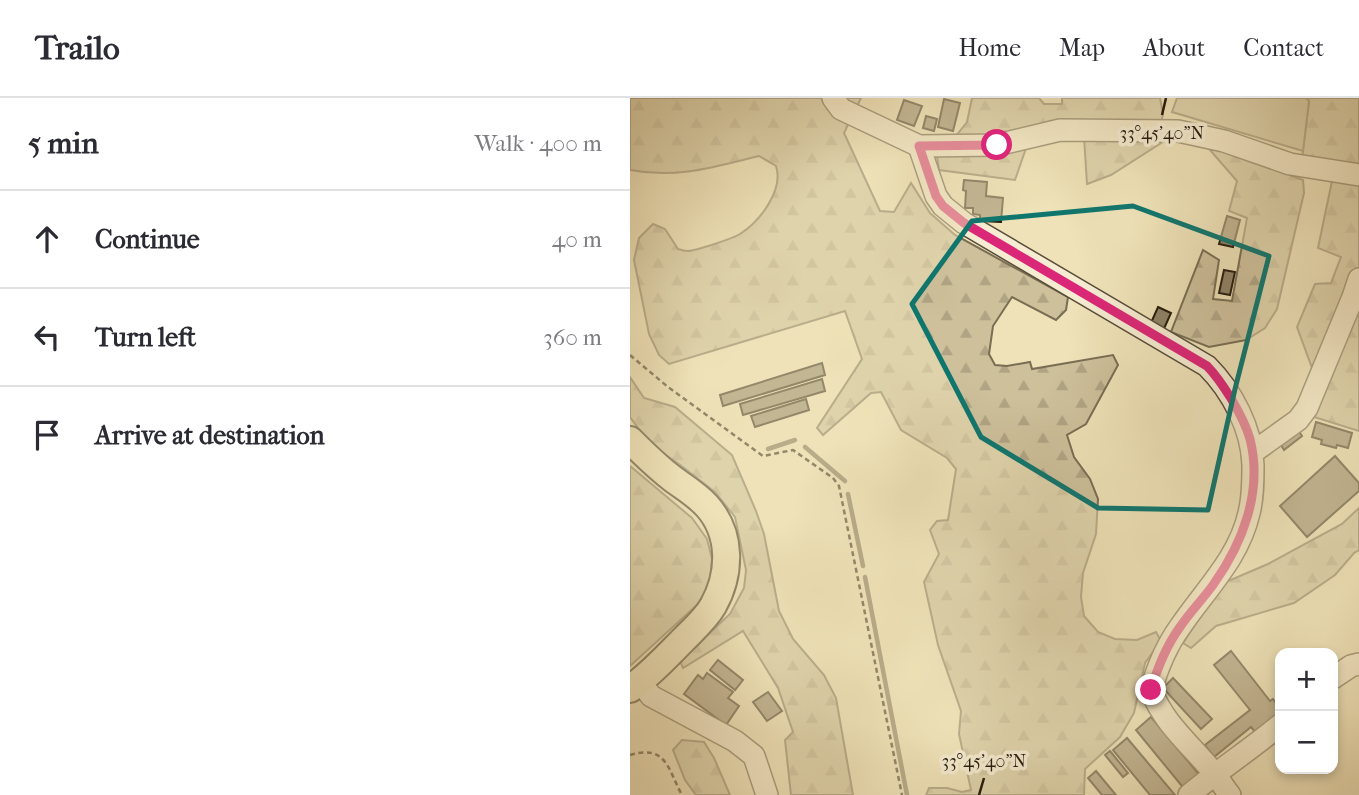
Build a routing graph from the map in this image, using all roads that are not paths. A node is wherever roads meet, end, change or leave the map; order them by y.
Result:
1 (833, 98) edge
2 (919, 146) junction
3 (1359, 175) edge
4 (1359, 279) edge
5 (630, 440) edge
6 (1252, 453) junction
7 (1359, 664) edge
8 (1338, 675) edge
9 (635, 685) edge
10 (1275, 729) edge
11 (1215, 774) junction
12 (767, 795) edge
13 (1189, 795) edge
14 (1230, 795) edge

1 - 2 street
2 - 3 street
2 - 6 street
4 - 6 street
5 - 9 main road
6 - 11 street
7 - 8 street
9 - 12 street
10 - 11 street
11 - 13 street
11 - 14 street

